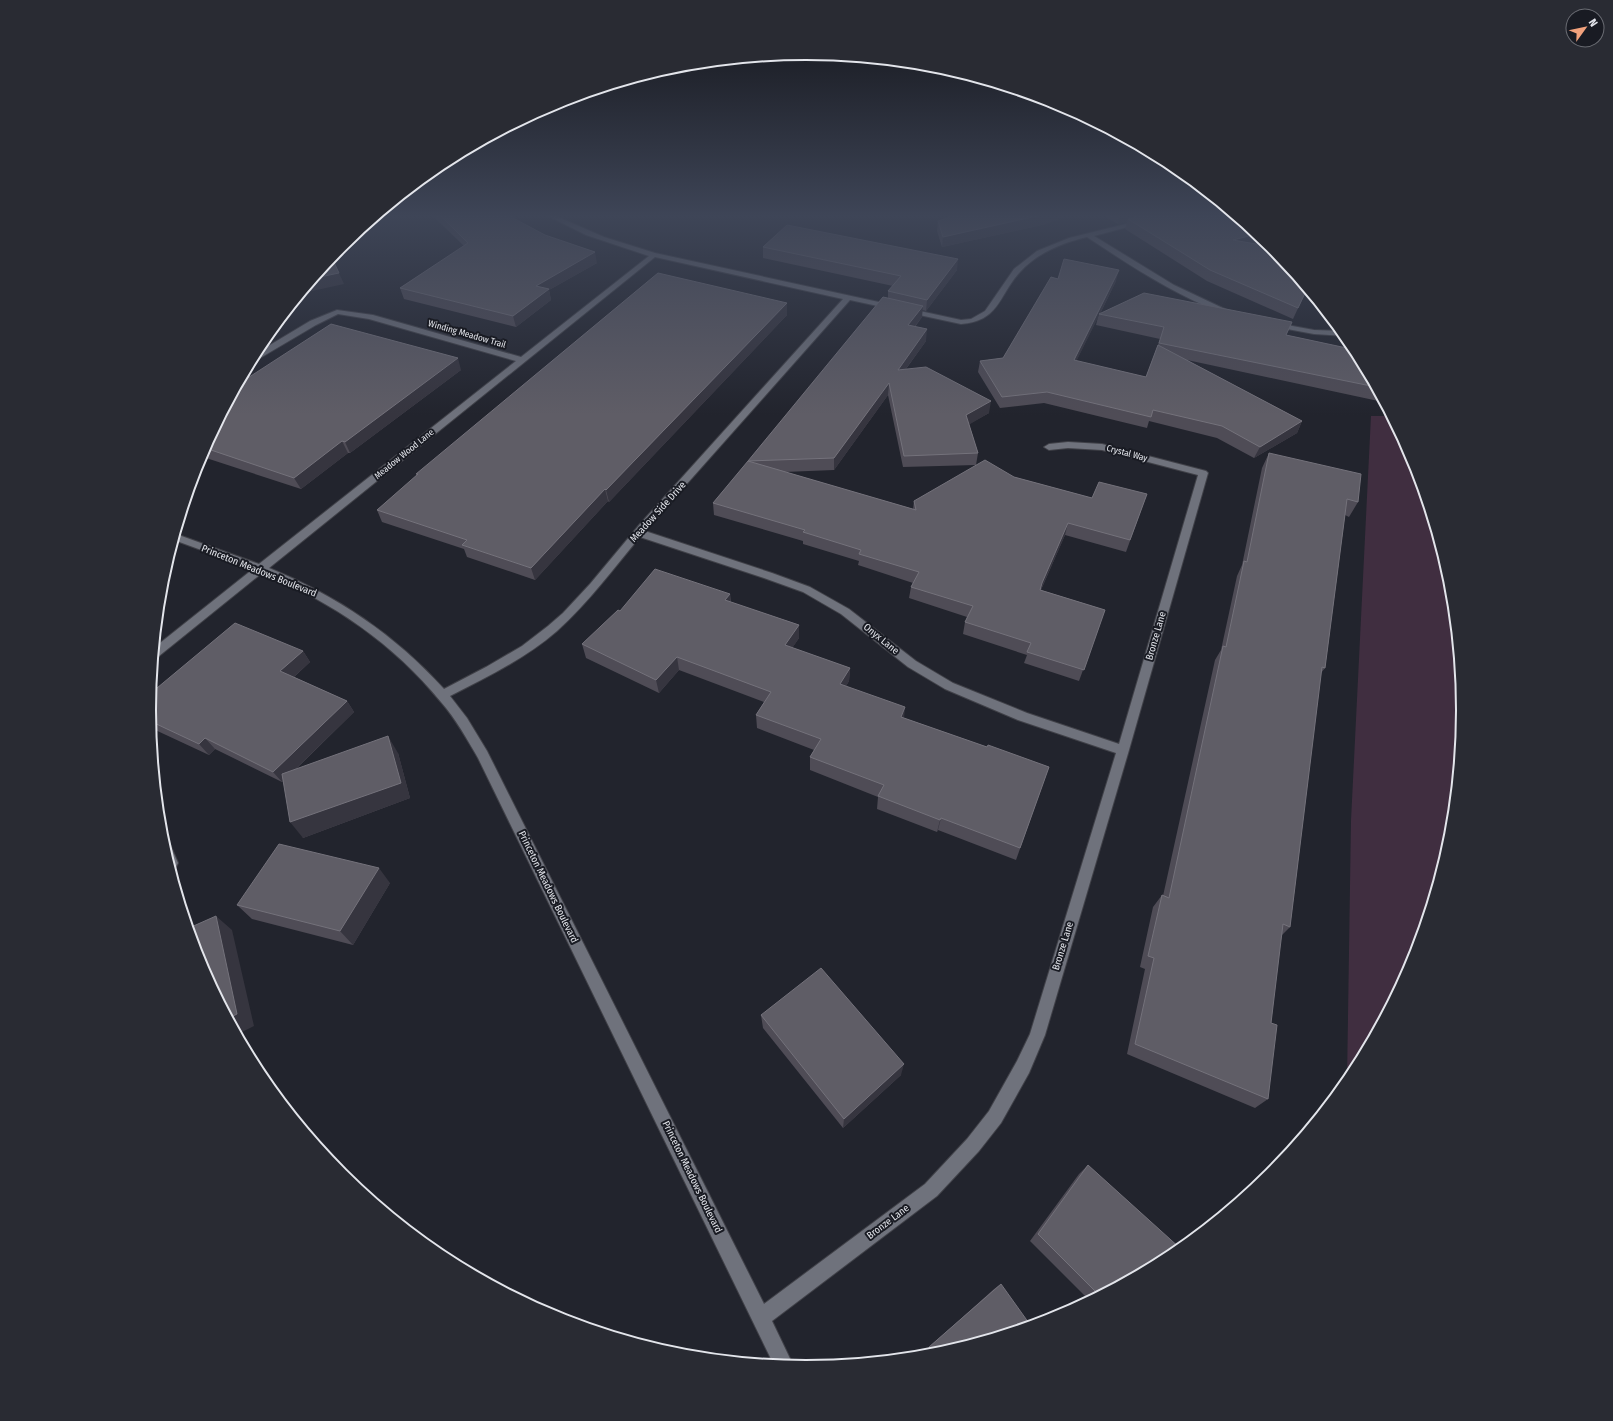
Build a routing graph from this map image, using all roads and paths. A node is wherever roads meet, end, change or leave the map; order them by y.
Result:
1 (620, 282) edge
2 (777, 282) edge
3 (1009, 282) edge
4 (1164, 282) edge
5 (848, 298) junction
6 (1236, 314) edge
7 (1267, 323) edge
8 (1336, 333) edge
9 (264, 351) edge
10 (522, 360) junction
11 (1049, 447) dead end
12 (1203, 473) joint
13 (638, 533) junction
14 (179, 539) edge
15 (259, 569) junction
16 (159, 649) edge
17 (442, 696) junction
18 (1123, 750) junction
19 (762, 1317) junction
20 (782, 1360) edge

1 - 10 street, Meadow Wood Lane
2 - 5 street
3 - 5 street
4 - 6 street
5 - 13 street, Meadow Side Drive
7 - 8 street
9 - 10 street, Winding Meadow Trail
10 - 15 street, Meadow Wood Lane
11 - 12 street, Crystal Way
12 - 18 street, Bronze Lane
13 - 17 street, Meadow Side Drive
13 - 18 street, Onyx Lane
14 - 15 street, Princeton Meadows Boulevard
15 - 16 street, Meadow Wood Lane
15 - 17 street, Princeton Meadows Boulevard
17 - 19 street, Princeton Meadows Boulevard
18 - 19 street, Bronze Lane
19 - 20 street, Princeton Meadows Boulevard

